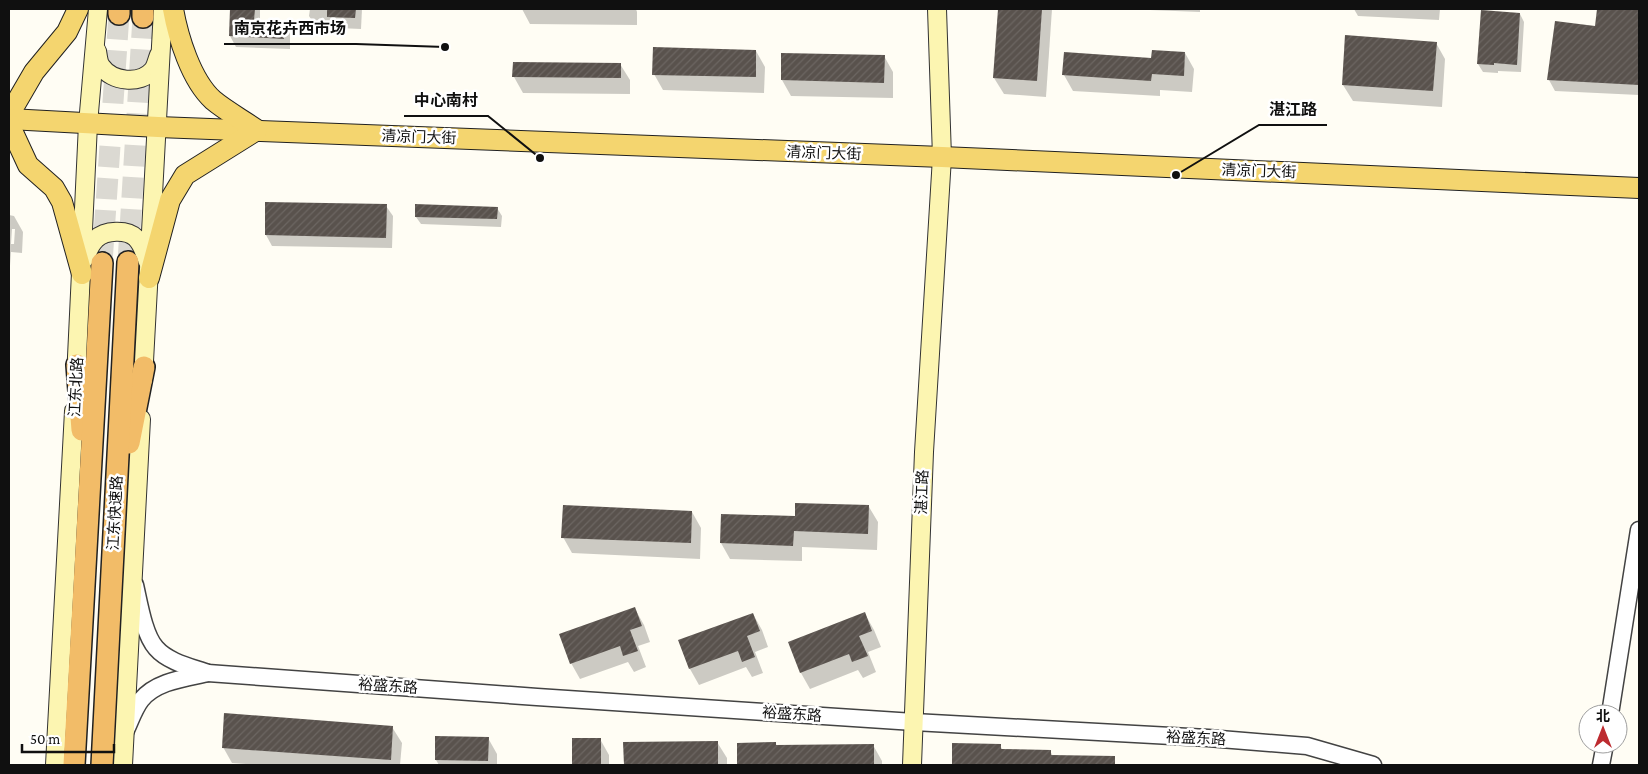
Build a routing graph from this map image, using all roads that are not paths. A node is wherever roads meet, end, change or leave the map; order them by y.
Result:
1 (78, 9) edge
2 (98, 9) edge
3 (163, 9) edge
4 (173, 9) edge
5 (937, 9) edge
6 (95, 46) junction
7 (161, 48) junction
8 (9, 115) edge
9 (9, 119) edge
10 (9, 124) edge
11 (88, 124) junction
12 (158, 127) junction
13 (258, 130) junction
14 (942, 157) junction
15 (1639, 188) edge
16 (128, 262) tunnel mouth
17 (89, 267) junction
18 (149, 271) junction
19 (77, 365) junction
20 (144, 367) junction
21 (88, 517) junction
22 (115, 517) junction
23 (1639, 530) edge
24 (133, 578) junction
25 (208, 673) junction
26 (1612, 704) edge
27 (914, 722) junction
28 (125, 732) junction
29 (55, 765) edge
30 (74, 765) edge
31 (102, 765) edge
32 (122, 765) edge
33 (912, 765) edge
34 (1373, 765) edge

1 - 8 main road
2 - 6 main road, 江东北路
3 - 7 main road
4 - 13 main road
5 - 14 main road, 湛江路
6 - 7 main road
6 - 11 main road, 江东北路
7 - 12 main road
9 - 11 main road, 清凉门大街
10 - 17 main road
11 - 12 main road, 清凉门大街
11 - 17 main road, 江东北路
12 - 13 main road, 清凉门大街
12 - 18 main road
13 - 14 main road, 清凉门大街
13 - 18 main road
14 - 15 main road, 清凉门大街
14 - 27 main road, 湛江路
16 - 22 highway, 江东快速路
17 - 18 main road
17 - 19 main road, 江东北路
17 - 21 highway, 江东快速路
18 - 20 main road
19 - 21 highway
19 - 29 main road, 江东北路
20 - 22 highway
20 - 24 main road
21 - 30 highway, 江东快速路
22 - 31 highway, 江东快速路
23 - 26 street
24 - 25 street, 裕盛东路
24 - 28 main road
25 - 27 street, 裕盛东路
25 - 28 street, 裕盛东路
27 - 33 main road, 湛江路
27 - 34 street, 裕盛东路
28 - 32 main road

